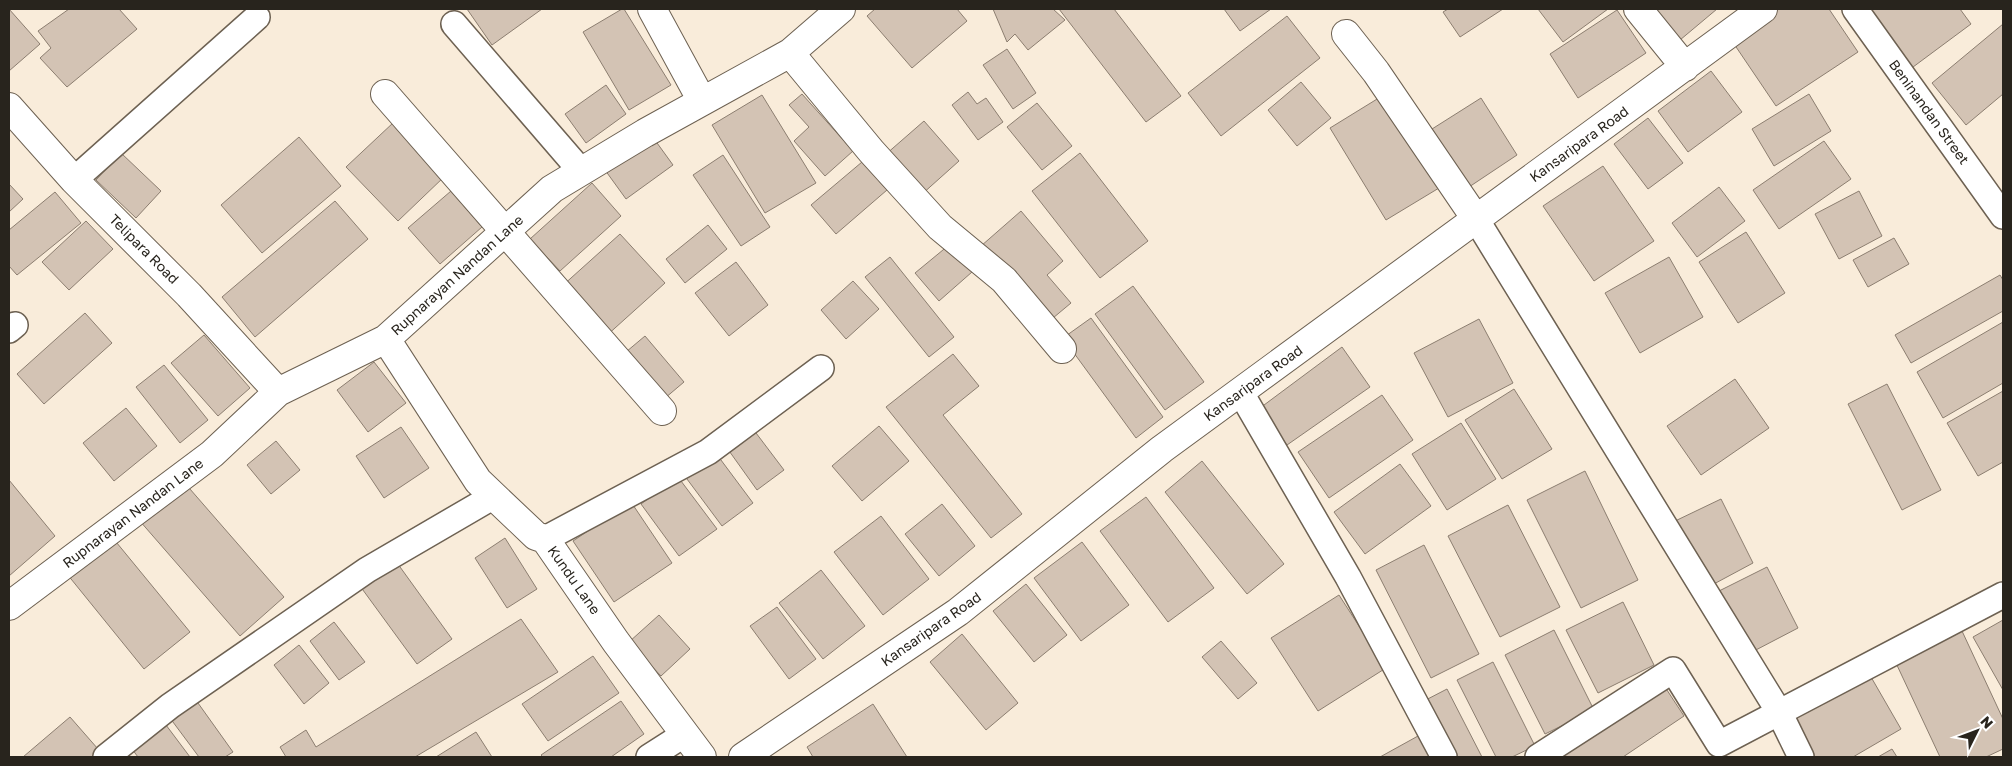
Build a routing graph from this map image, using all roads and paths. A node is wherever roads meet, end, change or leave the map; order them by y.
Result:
1 (652, 9) edge
2 (841, 9) edge
3 (1638, 9) edge
4 (1763, 9) edge
5 (1855, 9) edge
6 (257, 17) dead end
7 (454, 24) dead end
8 (1346, 34) dead end
9 (790, 53) junction
10 (1685, 67) junction
11 (385, 94) dead end
12 (702, 101) junction
13 (9, 107) edge
14 (581, 172) junction
15 (74, 180) junction
16 (2003, 216) edge
17 (1476, 219) junction
18 (505, 231) junction
19 (386, 339) junction
20 (1062, 349) dead end
21 (821, 368) dead end
22 (278, 392) junction
23 (1241, 393) junction
24 (662, 411) dead end
25 (494, 496) junction
26 (546, 539) junction
27 (2003, 595) edge
28 (9, 606) edge
29 (1779, 712) junction
30 (685, 734) junction
31 (106, 757) edge
32 (649, 757) edge
33 (702, 757) edge
34 (742, 757) edge
35 (1444, 757) edge
36 (1538, 757) edge
37 (1801, 757) edge

1 - 12 street
2 - 9 street, Rupnarayan Nandan Lane
3 - 10 street
4 - 10 street, Kansaripara Road
5 - 16 lane, Beninandan Street
6 - 15 lane
7 - 14 lane
8 - 17 street
9 - 12 street, Rupnarayan Nandan Lane
9 - 20 street
10 - 17 street, Kansaripara Road
11 - 18 street
12 - 14 street, Rupnarayan Nandan Lane
13 - 15 street, Telipara Road
14 - 18 street, Rupnarayan Nandan Lane
15 - 22 street, Telipara Road
17 - 23 street, Kansaripara Road
17 - 29 lane
18 - 19 street, Rupnarayan Nandan Lane
18 - 24 street
19 - 22 street, Rupnarayan Nandan Lane
19 - 25 street, Kundu Lane
21 - 26 lane
22 - 28 street, Rupnarayan Nandan Lane
23 - 34 street, Kansaripara Road
23 - 35 lane
25 - 26 street, Kundu Lane
25 - 31 lane
26 - 30 street, Kundu Lane
27 - 29 lane
29 - 36 lane
29 - 37 lane
30 - 32 lane
30 - 33 street, Kundu Lane

